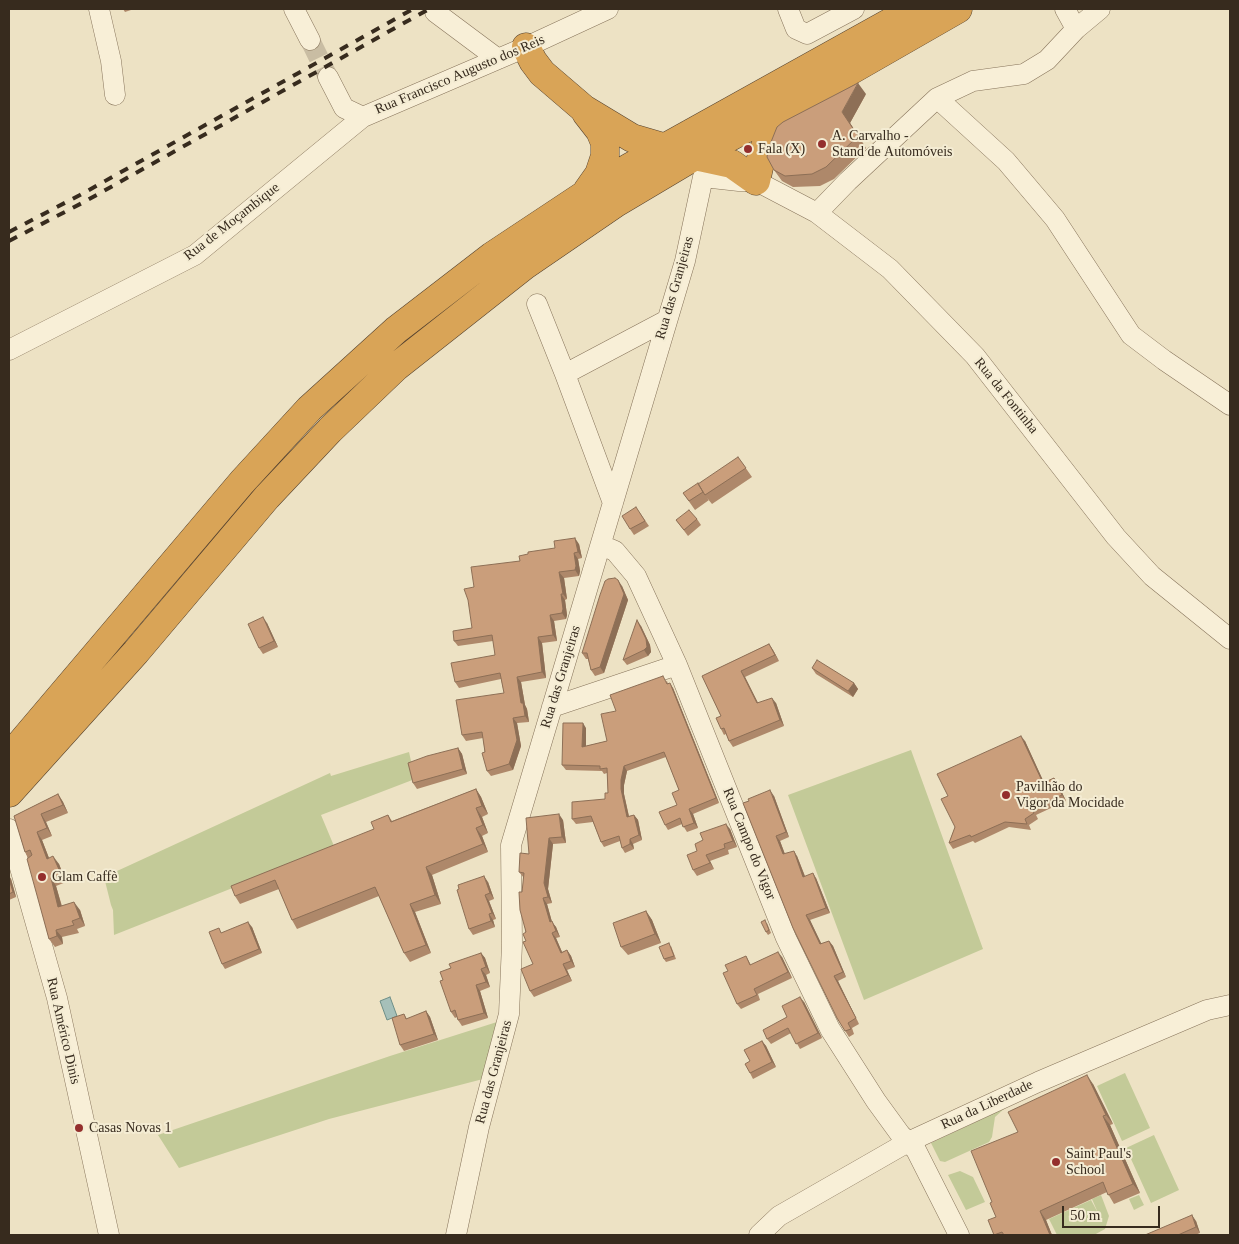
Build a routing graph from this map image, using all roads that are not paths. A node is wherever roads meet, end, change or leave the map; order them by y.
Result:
1 (99, 9) edge
2 (294, 9) edge
3 (608, 9) edge
4 (788, 9) edge
5 (854, 9) edge
6 (914, 9) edge
7 (958, 9) edge
8 (1065, 9) edge
9 (1100, 9) edge
10 (436, 12) dead end
11 (1076, 29) junction
12 (310, 40) tunnel mouth
13 (526, 47) junction
14 (498, 59) junction
15 (328, 77) tunnel mouth
16 (115, 95) dead end
17 (808, 95) junction
18 (937, 98) junction
19 (584, 110) junction
20 (363, 117) junction
21 (666, 148) junction
22 (695, 156) junction
23 (756, 181) junction
24 (584, 195) junction
25 (817, 213) junction
26 (537, 304) dead end
27 (667, 320) junction
28 (9, 350) edge
29 (565, 374) junction
30 (1230, 405) edge
31 (613, 503) junction
32 (601, 545) junction
33 (1230, 639) edge
34 (677, 665) junction
35 (552, 707) junction
36 (15, 768) edge
37 (9, 829) edge
38 (1230, 1005) edge
39 (908, 1142) junction
40 (109, 1235) edge
41 (456, 1235) edge
42 (758, 1235) edge
43 (958, 1235) edge

1 - 16 street
2 - 12 street
3 - 13 street, Rua Francisco Augusto dos Reis
4 - 5 street
6 - 21 highway
7 - 17 highway
8 - 11 street
9 - 11 street
10 - 14 street
11 - 18 street
13 - 14 street, Rua Francisco Augusto dos Reis
13 - 19 highway
14 - 20 street, Rua Francisco Augusto dos Reis
15 - 20 street, Rua Francisco Augusto dos Reis
17 - 22 highway
17 - 23 highway
18 - 25 street
18 - 30 street
19 - 21 highway
19 - 24 highway
20 - 28 street, Rua de Moçambique
21 - 24 highway
22 - 23 highway
22 - 36 highway
23 - 25 street, Rua da Fontinha
23 - 27 street, Rua das Granjeiras
24 - 36 highway
25 - 33 street, Rua da Fontinha
26 - 29 street
27 - 29 street
27 - 31 street, Rua das Granjeiras
29 - 31 street
31 - 32 street, Rua das Granjeiras
32 - 34 street, Rua Campo do Vigor
32 - 35 street, Rua das Granjeiras
34 - 35 street
34 - 39 street, Rua Campo do Vigor
35 - 41 street, Rua das Granjeiras
37 - 40 street, Rua Américo Dinis
38 - 39 street, Rua da Liberdade
39 - 42 street, Rua da Liberdade
39 - 43 street, Rua Campo do Vigor

